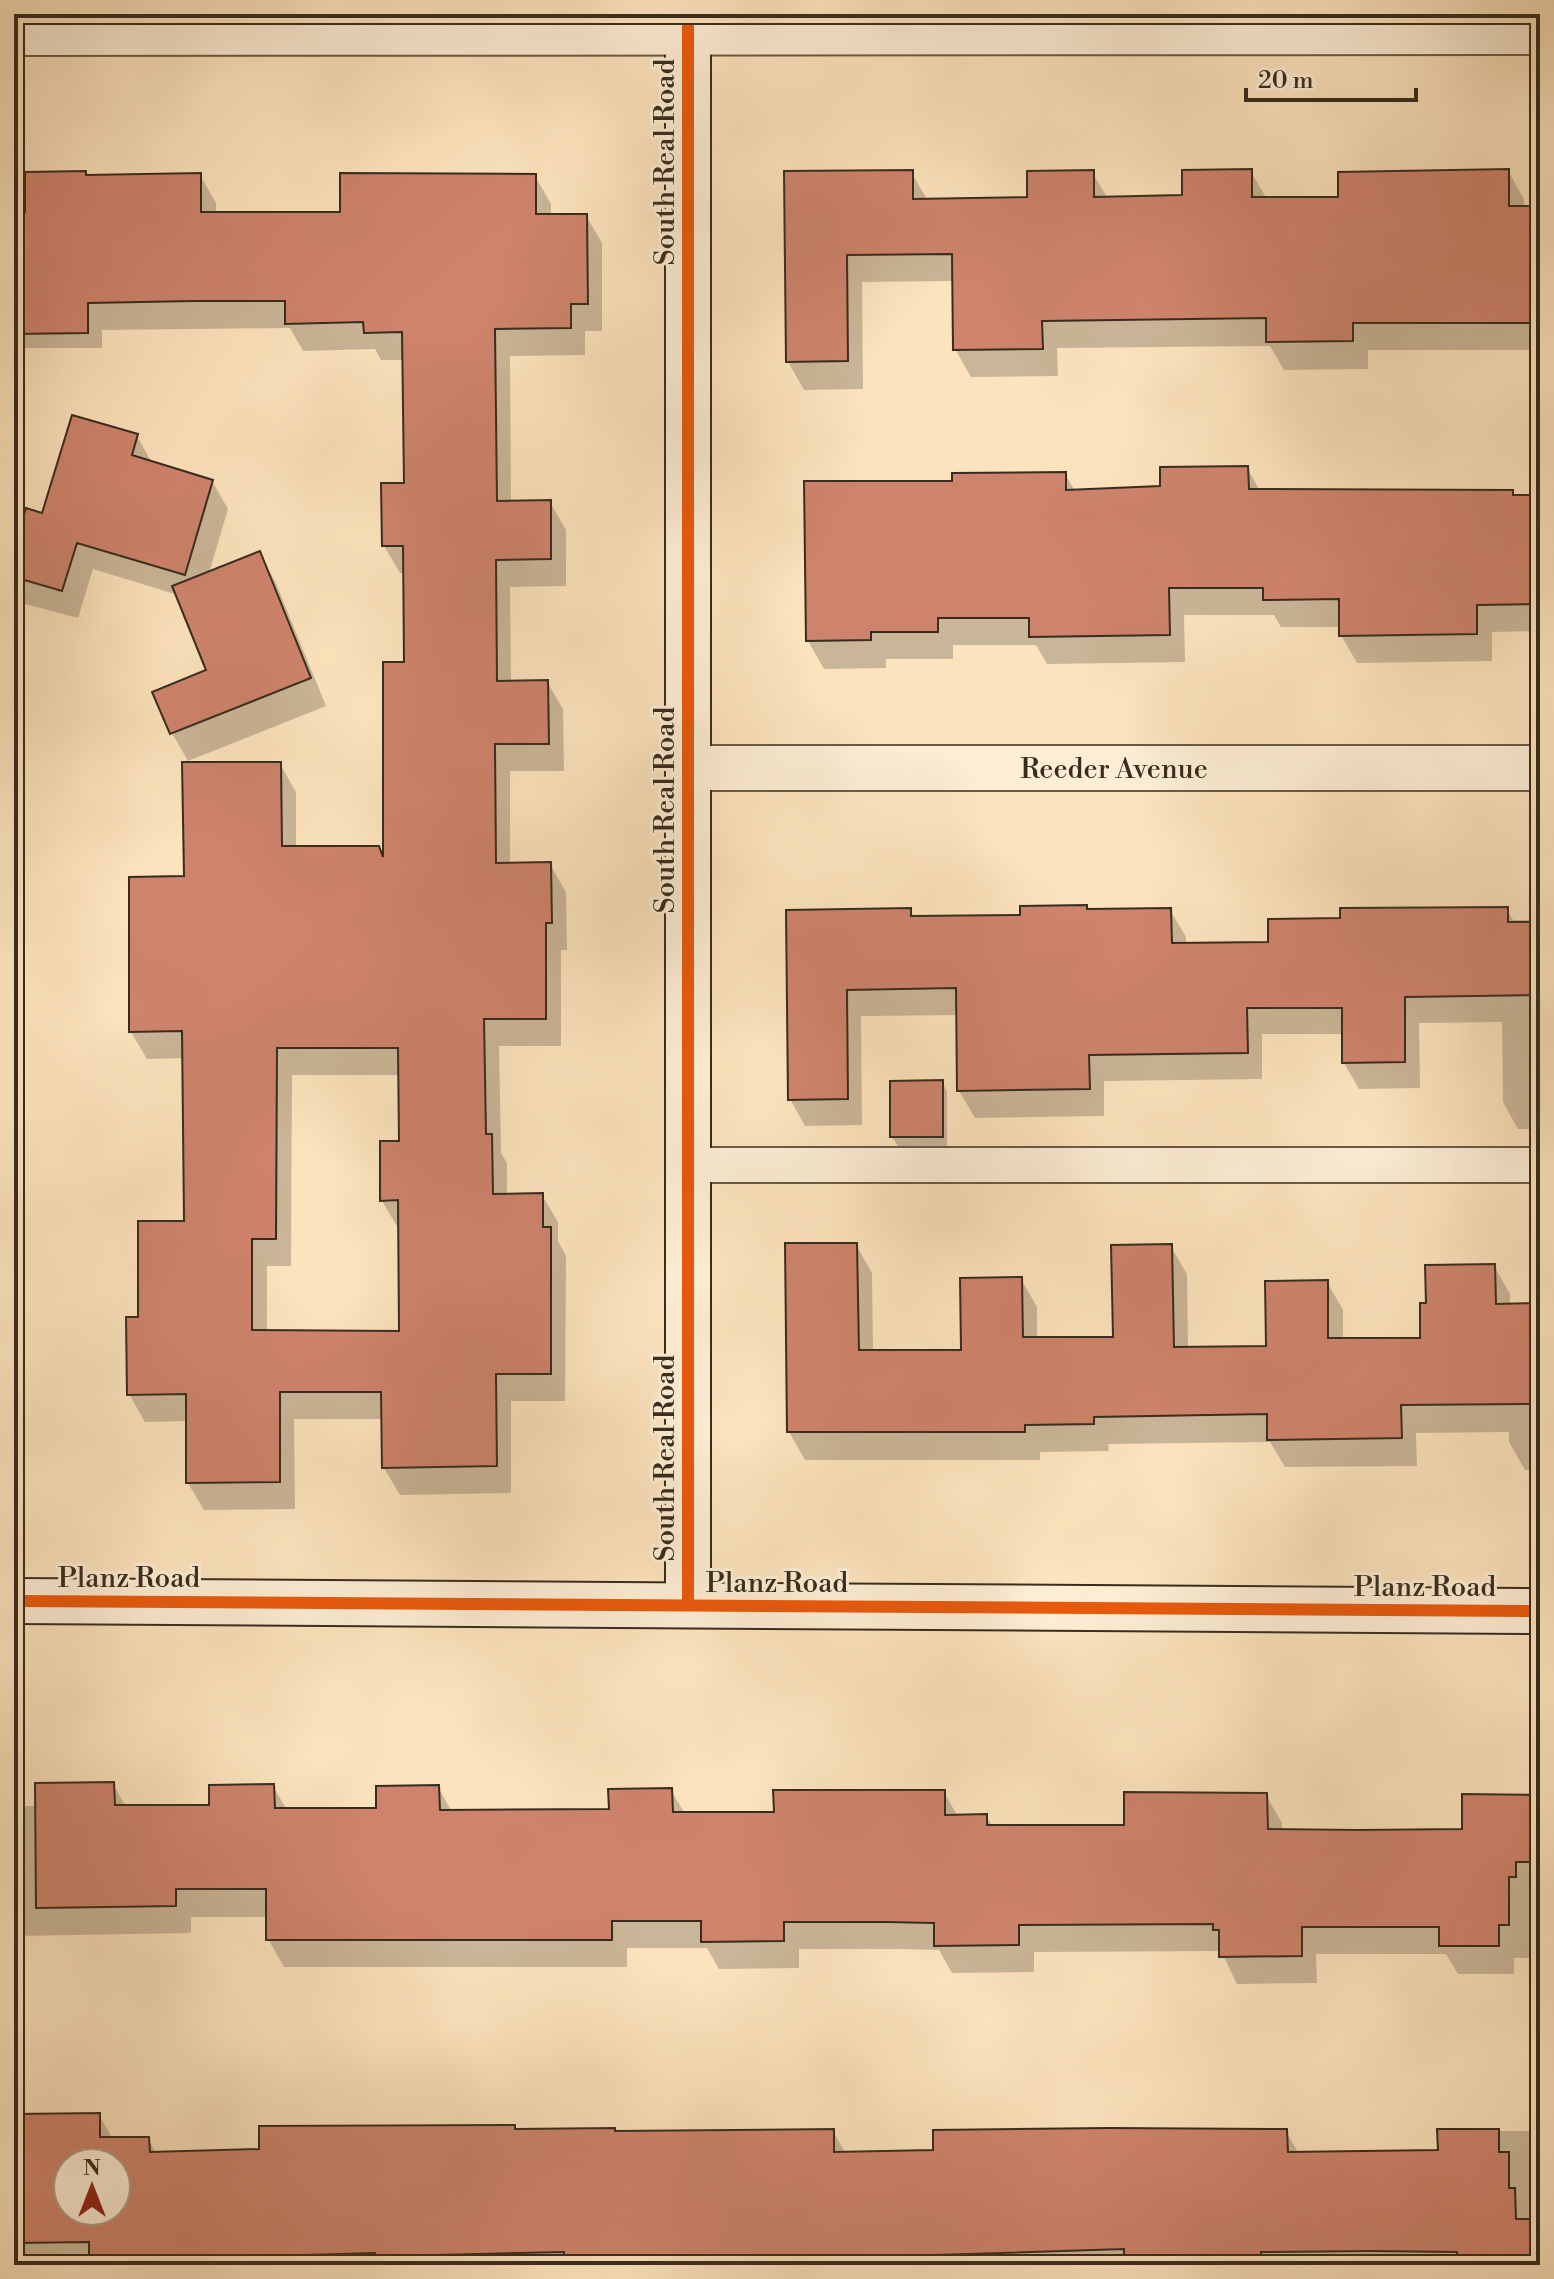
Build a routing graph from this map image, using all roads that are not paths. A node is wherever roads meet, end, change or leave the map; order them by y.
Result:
1 (688, 23) edge
2 (1540, 32) edge
3 (14, 33) edge
4 (688, 768) junction
5 (1540, 768) edge
6 (688, 1165) junction
7 (1540, 1165) edge
8 (14, 1601) edge
9 (688, 1605) junction
10 (1540, 1611) edge

1 - 2 street
1 - 3 street
1 - 4 street, South Real Road
4 - 5 street, Reeder Avenue
4 - 6 street, South Real Road
6 - 7 lane
6 - 9 street, South Real Road
8 - 9 street, Planz Road
9 - 10 street, Planz Road

